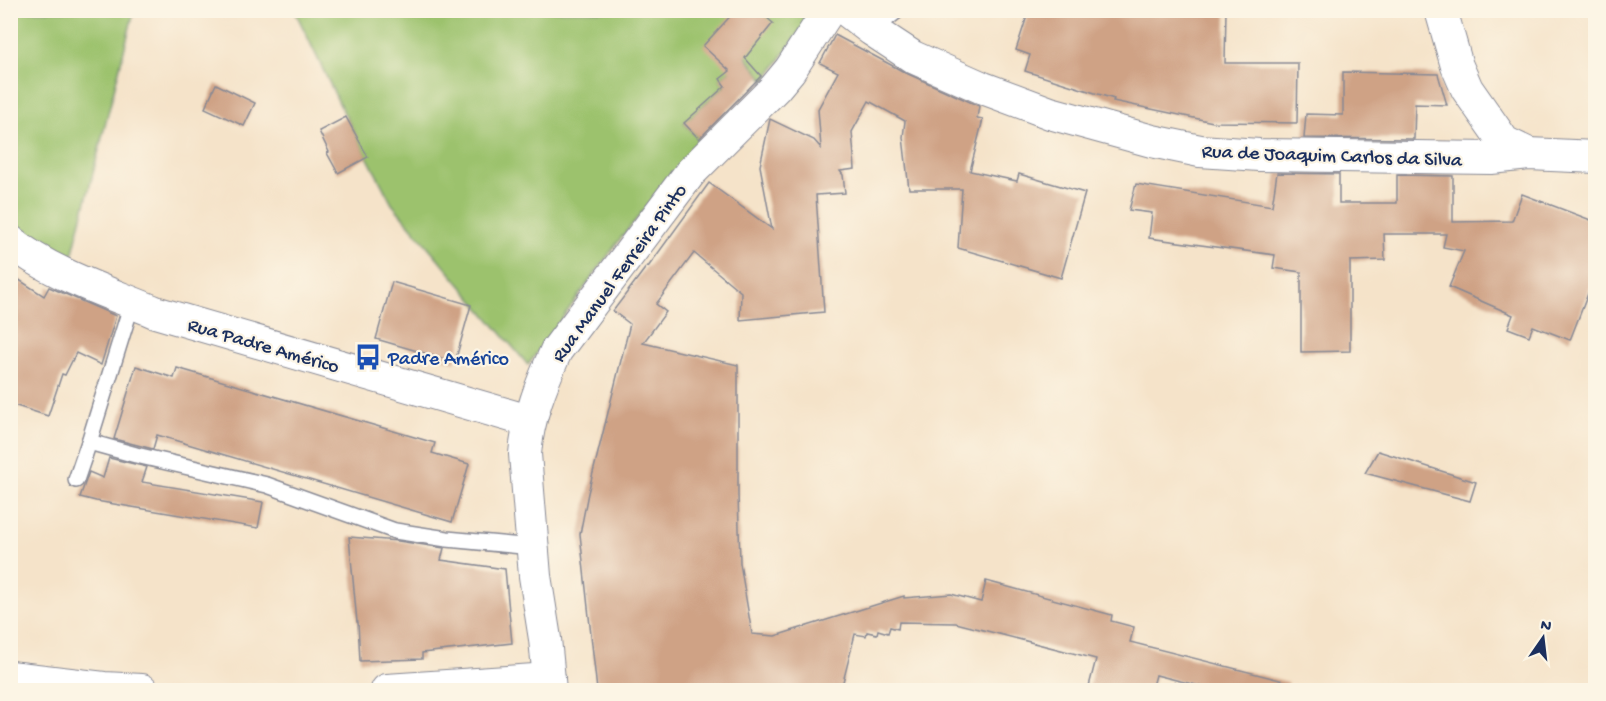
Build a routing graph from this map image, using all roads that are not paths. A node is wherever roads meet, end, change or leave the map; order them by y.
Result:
1 (829, 10) edge
2 (846, 10) edge
3 (898, 10) edge
4 (1441, 10) edge
5 (872, 30) junction
6 (1529, 154) junction
7 (1596, 157) edge
8 (10, 241) edge
9 (132, 303) junction
10 (530, 421) junction
11 (89, 442) junction
12 (76, 480) dead end
13 (532, 547) junction
14 (10, 677) edge
15 (549, 685) edge
16 (142, 690) edge
17 (387, 690) edge

1 - 10 street, Rua Manuel Ferreira Pinto
2 - 5 street, Rua de Joaquim Carlos da Silva
3 - 5 lane
4 - 6 street
5 - 6 street, Rua de Joaquim Carlos da Silva
6 - 7 street, Rua de Joaquim Carlos da Silva
8 - 9 street, Rua Padre Américo
9 - 10 street, Rua Padre Américo
9 - 11 lane
10 - 13 street, Rua Manuel Ferreira Pinto
11 - 12 lane
11 - 13 lane
13 - 15 street, Rua Manuel Ferreira Pinto
14 - 16 street
15 - 17 street

